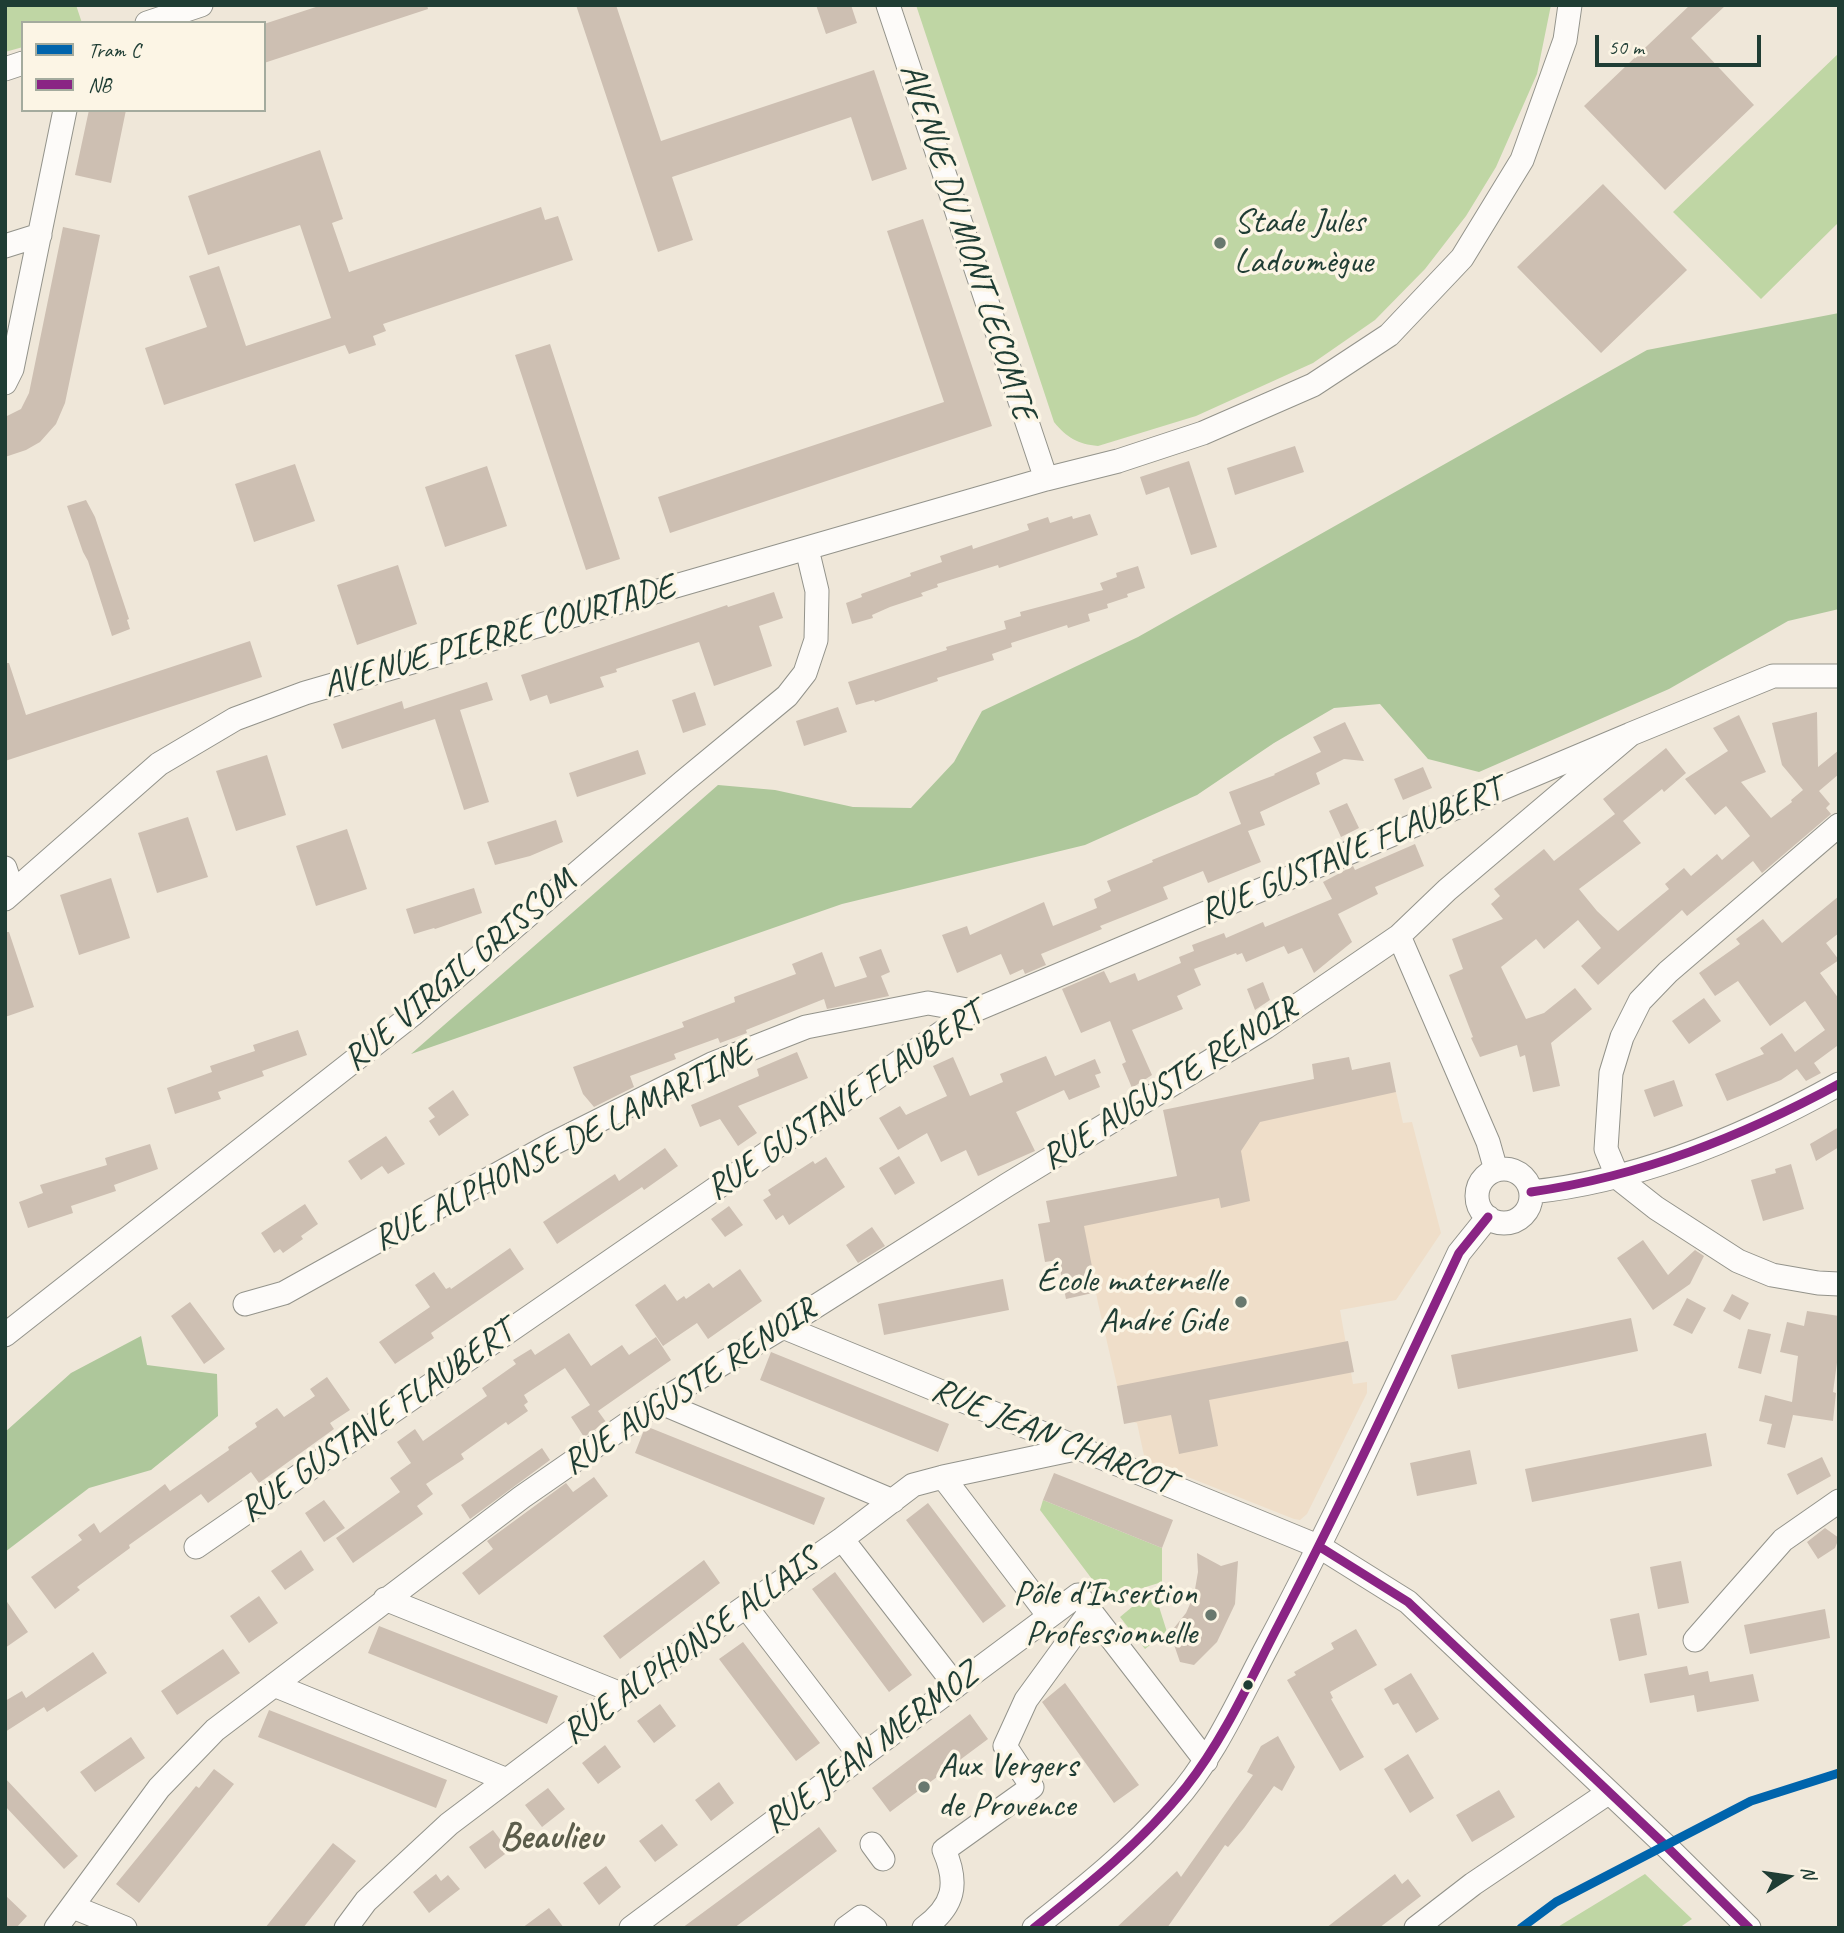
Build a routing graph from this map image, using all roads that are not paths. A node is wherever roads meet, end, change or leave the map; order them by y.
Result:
1 (201, 5) edge
2 (888, 5) edge
3 (1570, 5) edge
4 (152, 21) edge
5 (65, 112) edge
6 (40, 235) junction
7 (5, 246) edge
8 (5, 383) edge
9 (1046, 479) junction
10 (807, 549) junction
11 (1839, 676) edge
12 (1631, 733) junction
13 (1839, 825) edge
14 (5, 869) edge
15 (9, 895) edge
16 (1399, 936) junction
17 (973, 1011) junction
18 (1839, 1084) edge
19 (1496, 1170) junction
20 (1618, 1178) junction
21 (1531, 1192) junction
22 (1488, 1217) junction
23 (1839, 1284) edge
24 (245, 1304) dead end
25 (783, 1327) junction
26 (5, 1335) edge
27 (659, 1402) junction
28 (1080, 1448) junction
29 (943, 1477) junction
30 (893, 1501) junction
31 (1839, 1501) edge
32 (842, 1539) junction
33 (196, 1547) dead end
34 (1320, 1547) junction
35 (385, 1599) junction
36 (746, 1607) junction
37 (1090, 1612) junction
38 (1049, 1616) junction
39 (1695, 1640) dead end
40 (274, 1685) junction
41 (957, 1686) junction
42 (621, 1694) junction
43 (861, 1757) junction
44 (1206, 1761) junction
45 (508, 1780) junction
46 (1608, 1793) junction
47 (73, 1907) junction
48 (56, 1928) edge
49 (125, 1928) edge
50 (346, 1928) edge
51 (631, 1928) edge
52 (846, 1928) edge
53 (875, 1928) edge
54 (924, 1928) edge
55 (1034, 1928) edge
56 (1416, 1928) edge
57 (1749, 1928) edge

1 - 4 street
2 - 9 street, AVENUE DU MONT LECOMTE
3 - 9 street, AVENUE PIERRE COURTADE
5 - 6 street
6 - 7 street
6 - 8 street
9 - 10 street, AVENUE PIERRE COURTADE
10 - 15 street, AVENUE PIERRE COURTADE
10 - 26 street, RUE VIRGIL GRISSOM
11 - 12 street, RUE GUSTAVE FLAUBERT
12 - 16 street, RUE AUGUSTE RENOIR
12 - 17 street, RUE GUSTAVE FLAUBERT
13 - 20 street
14 - 15 street
16 - 19 street
16 - 25 street, RUE AUGUSTE RENOIR
17 - 24 street, RUE ALPHONSE DE LAMARTINE
17 - 33 street, RUE GUSTAVE FLAUBERT
18 - 20 street
19 - 21 street
19 - 22 street
20 - 21 street
20 - 23 street
21 - 22 street
22 - 34 street
25 - 27 street, RUE AUGUSTE RENOIR
25 - 28 street, RUE JEAN CHARCOT
27 - 30 street
27 - 35 street, RUE AUGUSTE RENOIR
28 - 29 street, RUE ALPHONSE ALLAIS
28 - 34 street, RUE JEAN CHARCOT
29 - 30 street, RUE ALPHONSE ALLAIS
29 - 38 street
30 - 32 street, RUE ALPHONSE ALLAIS
31 - 39 street
32 - 36 street, RUE ALPHONSE ALLAIS
32 - 41 street
34 - 44 street
34 - 46 street, RUE JEAN CHARCOT
35 - 40 street, RUE AUGUSTE RENOIR
35 - 42 street
36 - 42 street, RUE ALPHONSE ALLAIS
36 - 43 street
37 - 38 street, RUE JEAN MERMOZ
37 - 44 street
37 - 54 street
38 - 41 street, RUE JEAN MERMOZ
40 - 45 street
40 - 47 street, RUE AUGUSTE RENOIR
41 - 43 street, RUE JEAN MERMOZ
42 - 45 street, RUE ALPHONSE ALLAIS
43 - 51 street, RUE JEAN MERMOZ
44 - 55 street
45 - 50 street, RUE ALPHONSE ALLAIS
46 - 56 street
46 - 57 street, RUE JEAN CHARCOT
47 - 48 street, RUE AUGUSTE RENOIR
47 - 49 street
52 - 53 street

